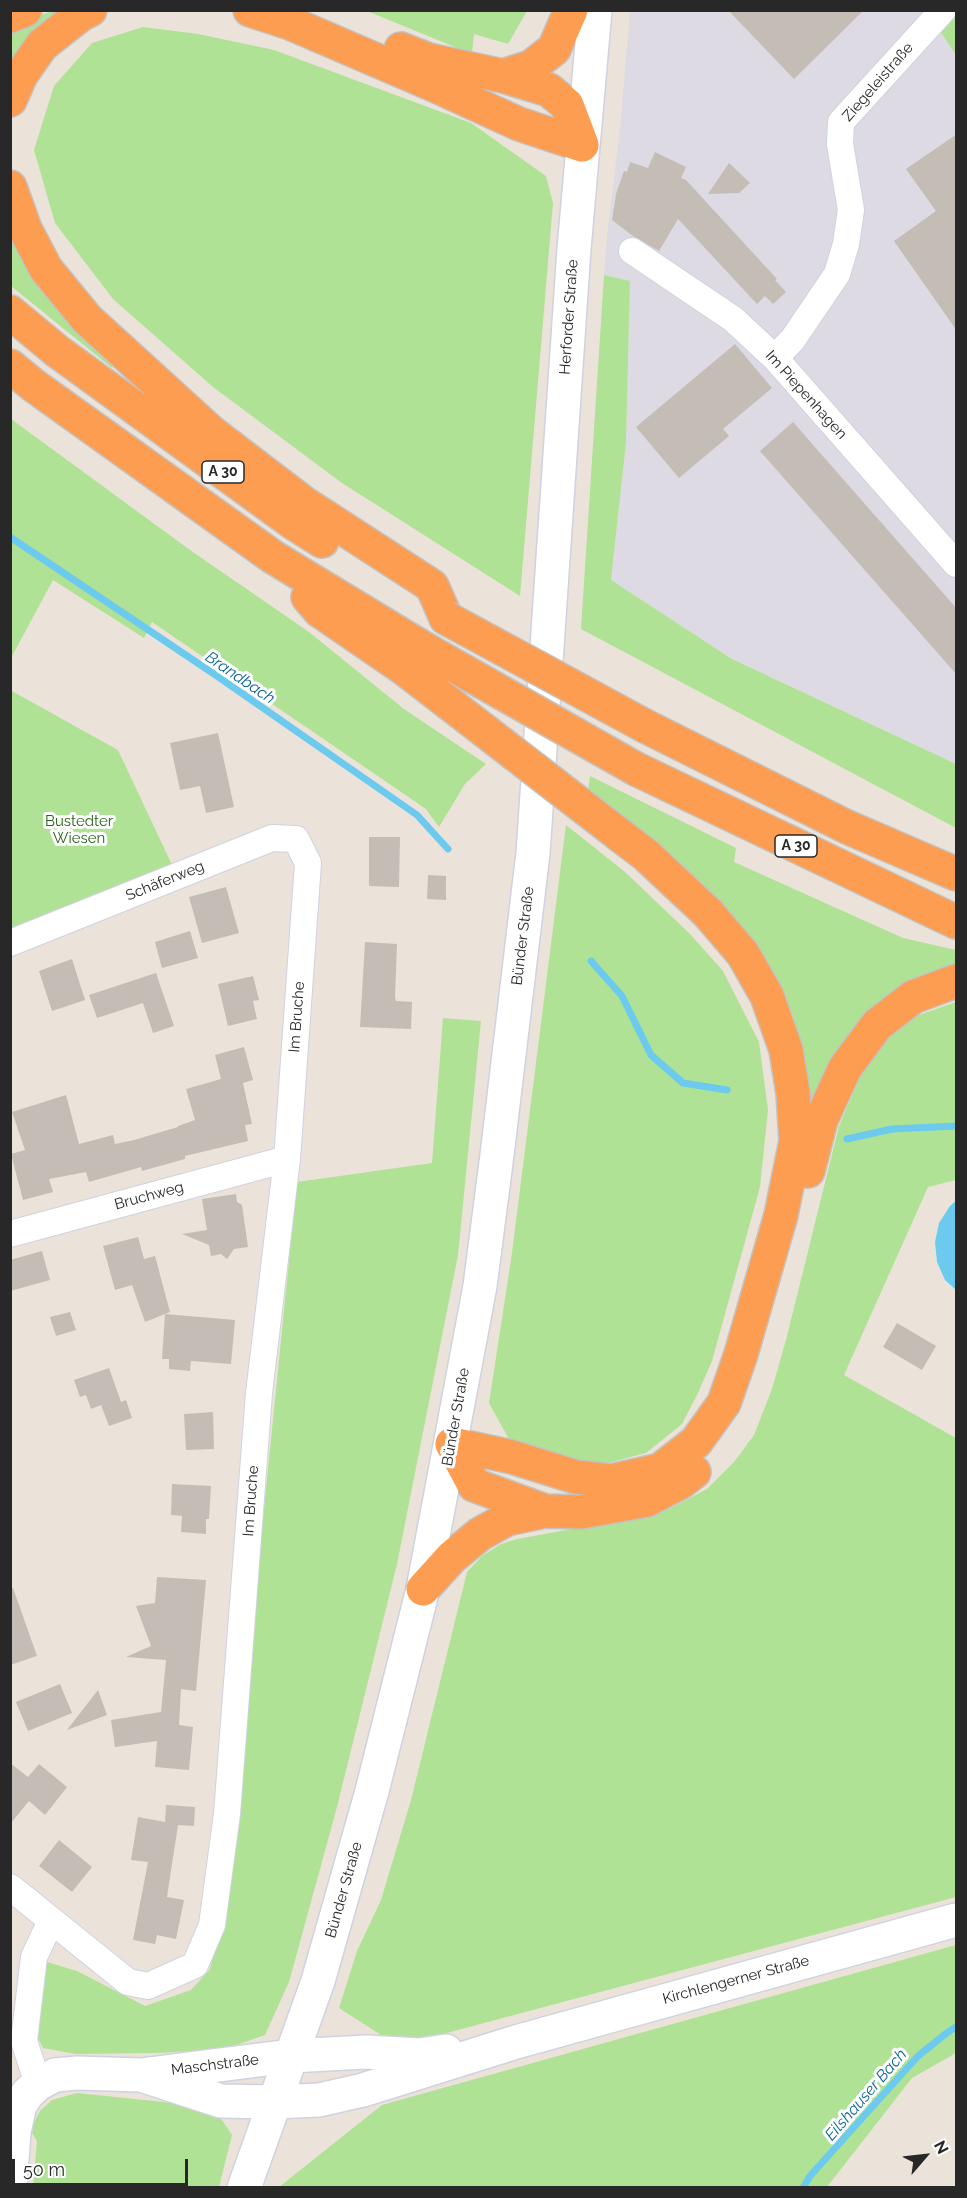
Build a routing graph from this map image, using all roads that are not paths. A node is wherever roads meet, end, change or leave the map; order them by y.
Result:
1 (25, 10) edge
2 (90, 10) edge
3 (250, 10) edge
4 (302, 10) edge
5 (571, 10) edge
6 (595, 10) edge
7 (943, 10) edge
8 (10, 16) edge
9 (503, 76) junction
10 (10, 100) edge
11 (582, 145) junction
12 (10, 186) edge
13 (632, 251) dead end
14 (10, 312) edge
15 (775, 358) junction
16 (10, 366) edge
17 (957, 564) edge
18 (446, 618) junction
19 (549, 623) joint
20 (415, 659) junction
21 (308, 863) joint
22 (957, 874) edge
23 (957, 922) edge
24 (10, 943) edge
25 (957, 981) edge
26 (287, 1159) junction
27 (10, 1234) edge
28 (452, 1444) junction
29 (545, 1511) junction
30 (423, 1589) junction
31 (10, 1887) edge
32 (957, 1920) edge
33 (51, 1921) junction
34 (516, 2042) junction
35 (290, 2056) junction
36 (141, 2075) junction
37 (38, 2084) junction
38 (274, 2102) junction
39 (10, 2187) edge
40 (243, 2187) edge

1 - 8 highway
2 - 10 highway
3 - 11 highway
4 - 9 highway
5 - 9 highway
6 - 11 main road, Herforder Straße
7 - 15 street, Ziegeleistraße
9 - 11 highway
11 - 19 main road, Herforder Straße
12 - 18 highway
13 - 15 street, Im Piepenhagen
14 - 18 highway, A 30
15 - 17 street, Im Piepenhagen
16 - 20 highway, A 30
18 - 22 highway, A 30, bridge
19 - 28 main road, Bünder Straße
20 - 23 highway, A 30, bridge
20 - 28 highway, bridge
21 - 24 street, Schäferweg
21 - 26 street, Im Bruche
25 - 29 highway
26 - 27 street, Bruchweg
26 - 33 street, Im Bruche
28 - 29 highway
28 - 30 main road, Bünder Straße
29 - 30 highway
30 - 35 main road, Bünder Straße
31 - 33 street, Im Bruche
32 - 34 main road, Kirchlengerner Straße
33 - 37 street
34 - 35 main road, Kirchlengerner Straße
34 - 38 main road, Kirchlengerner Straße
35 - 36 main road, Maschstraße
35 - 38 main road, Bünder Straße
36 - 37 main road, Maschstraße
36 - 38 main road, Maschstraße
37 - 39 main road
38 - 40 main road, Bünder Straße

